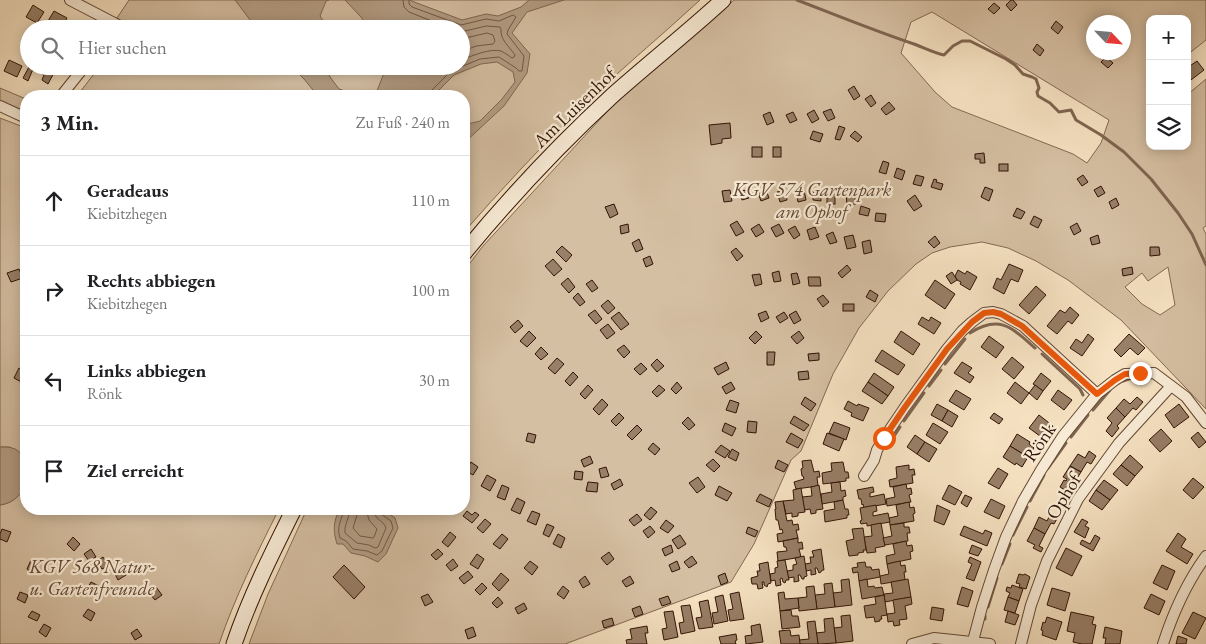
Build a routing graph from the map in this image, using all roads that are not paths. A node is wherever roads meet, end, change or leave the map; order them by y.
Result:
1 (70, 0) edge
2 (723, 0) edge
3 (104, 20) edge
4 (77, 75) edge
5 (65, 90) edge
6 (0, 106) edge
7 (20, 115) edge
8 (470, 246) edge
9 (1171, 386) junction
10 (1097, 394) junction
11 (1206, 423) edge
12 (864, 476) dead end
13 (291, 515) edge
14 (1206, 556) edge
15 (973, 641) junction
16 (234, 644) edge
17 (912, 644) edge
18 (990, 644) edge
19 (1021, 644) edge
20 (1163, 644) edge

1 - 3 street
2 - 8 main road, Am Luisenhof
4 - 5 street
6 - 7 street
9 - 10 street, Rönk
9 - 11 street, Rönk
9 - 19 street, Ophof
10 - 12 street
10 - 15 street, Rönk
13 - 16 main road
14 - 20 street
15 - 17 street
15 - 18 street

